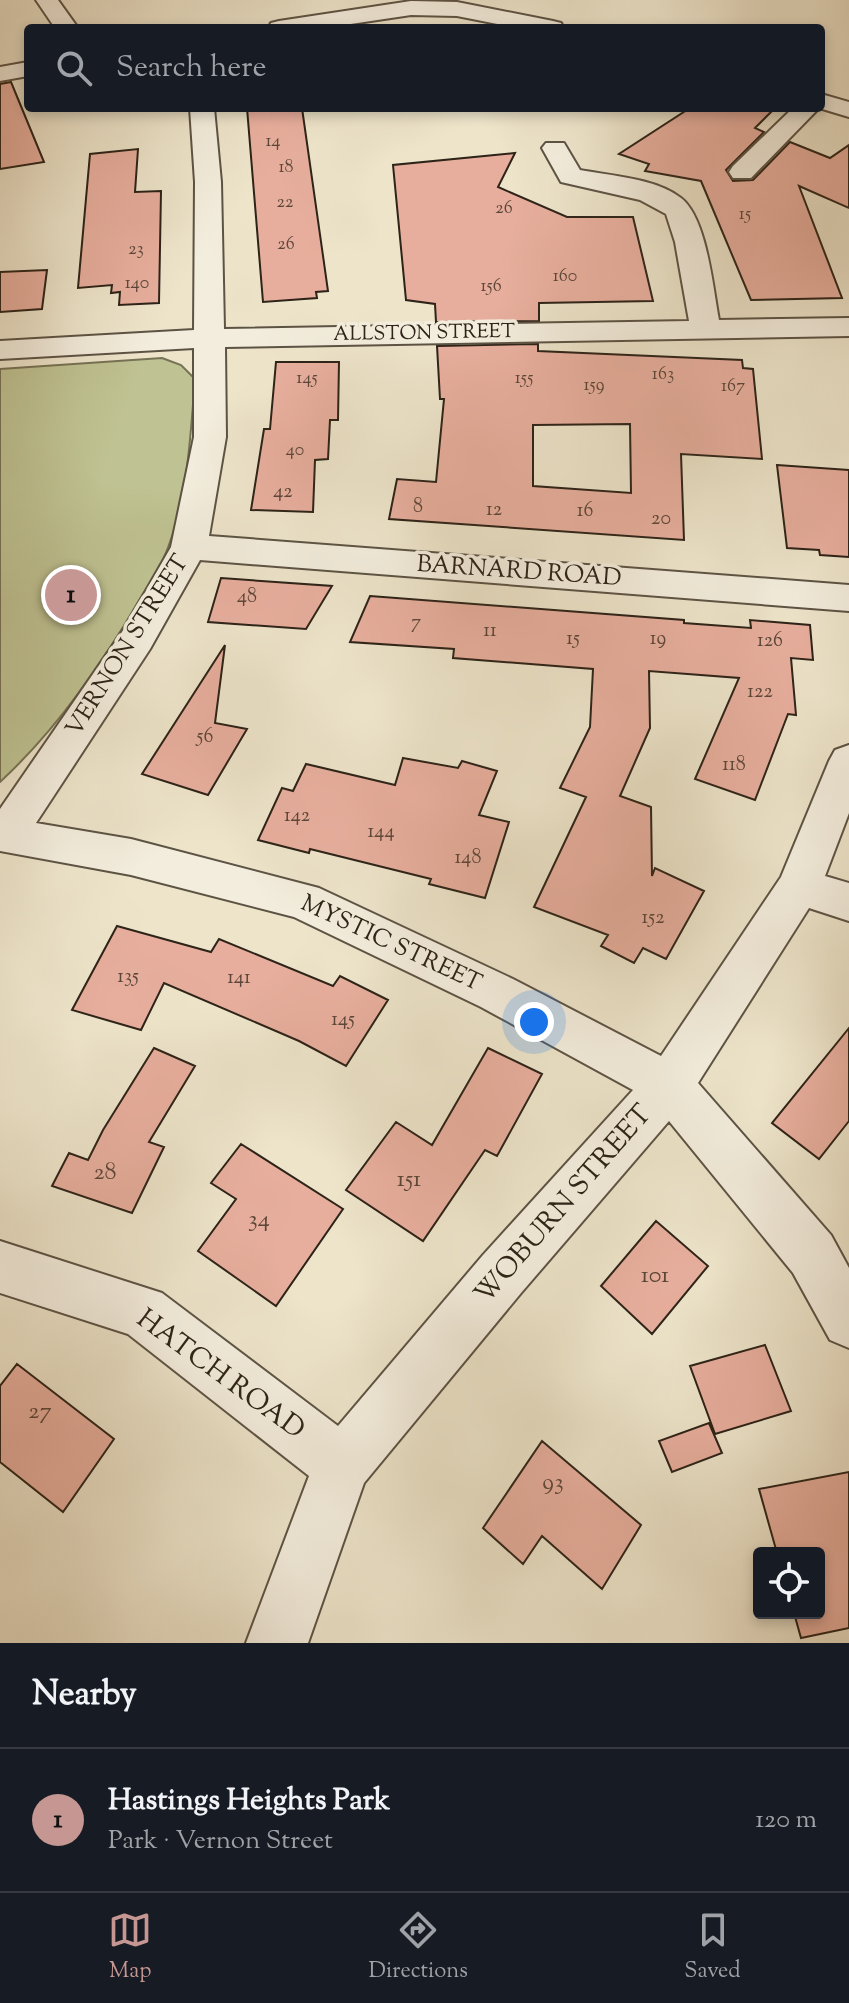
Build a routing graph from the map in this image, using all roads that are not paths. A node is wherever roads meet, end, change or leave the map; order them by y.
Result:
1 (47, 0) edge
2 (64, 24) edge
3 (305, 24) edge
4 (533, 24) edge
5 (24, 70) edge
6 (0, 74) edge
7 (825, 102) edge
8 (849, 110) edge
9 (202, 112) edge
10 (803, 112) edge
11 (555, 148) dead end
12 (742, 172) dead end
13 (849, 327) edge
14 (705, 328) junction
15 (210, 338) junction
16 (0, 350) edge
17 (189, 547) junction
18 (849, 598) edge
19 (849, 761) edge
20 (4, 834) edge
21 (799, 886) junction
22 (849, 902) edge
23 (669, 1085) junction
24 (0, 1267) edge
25 (849, 1321) edge
26 (342, 1465) junction
27 (277, 1643) edge

1 - 2 street
3 - 4 street
5 - 6 street
7 - 8 street
9 - 15 street, VERNON STREET
10 - 12 street
11 - 14 street
13 - 14 street, ALLSTON STREET
14 - 15 street, ALLSTON STREET
15 - 16 street, ALLSTON STREET
15 - 17 street, VERNON STREET
17 - 18 street, BARNARD ROAD
17 - 20 street, VERNON STREET
19 - 21 street, WOBURN STREET
20 - 23 street, MYSTIC STREET
21 - 22 street
21 - 23 street, WOBURN STREET
23 - 25 street
23 - 26 street, WOBURN STREET
24 - 26 street, HATCH ROAD
26 - 27 street, WOBURN STREET

